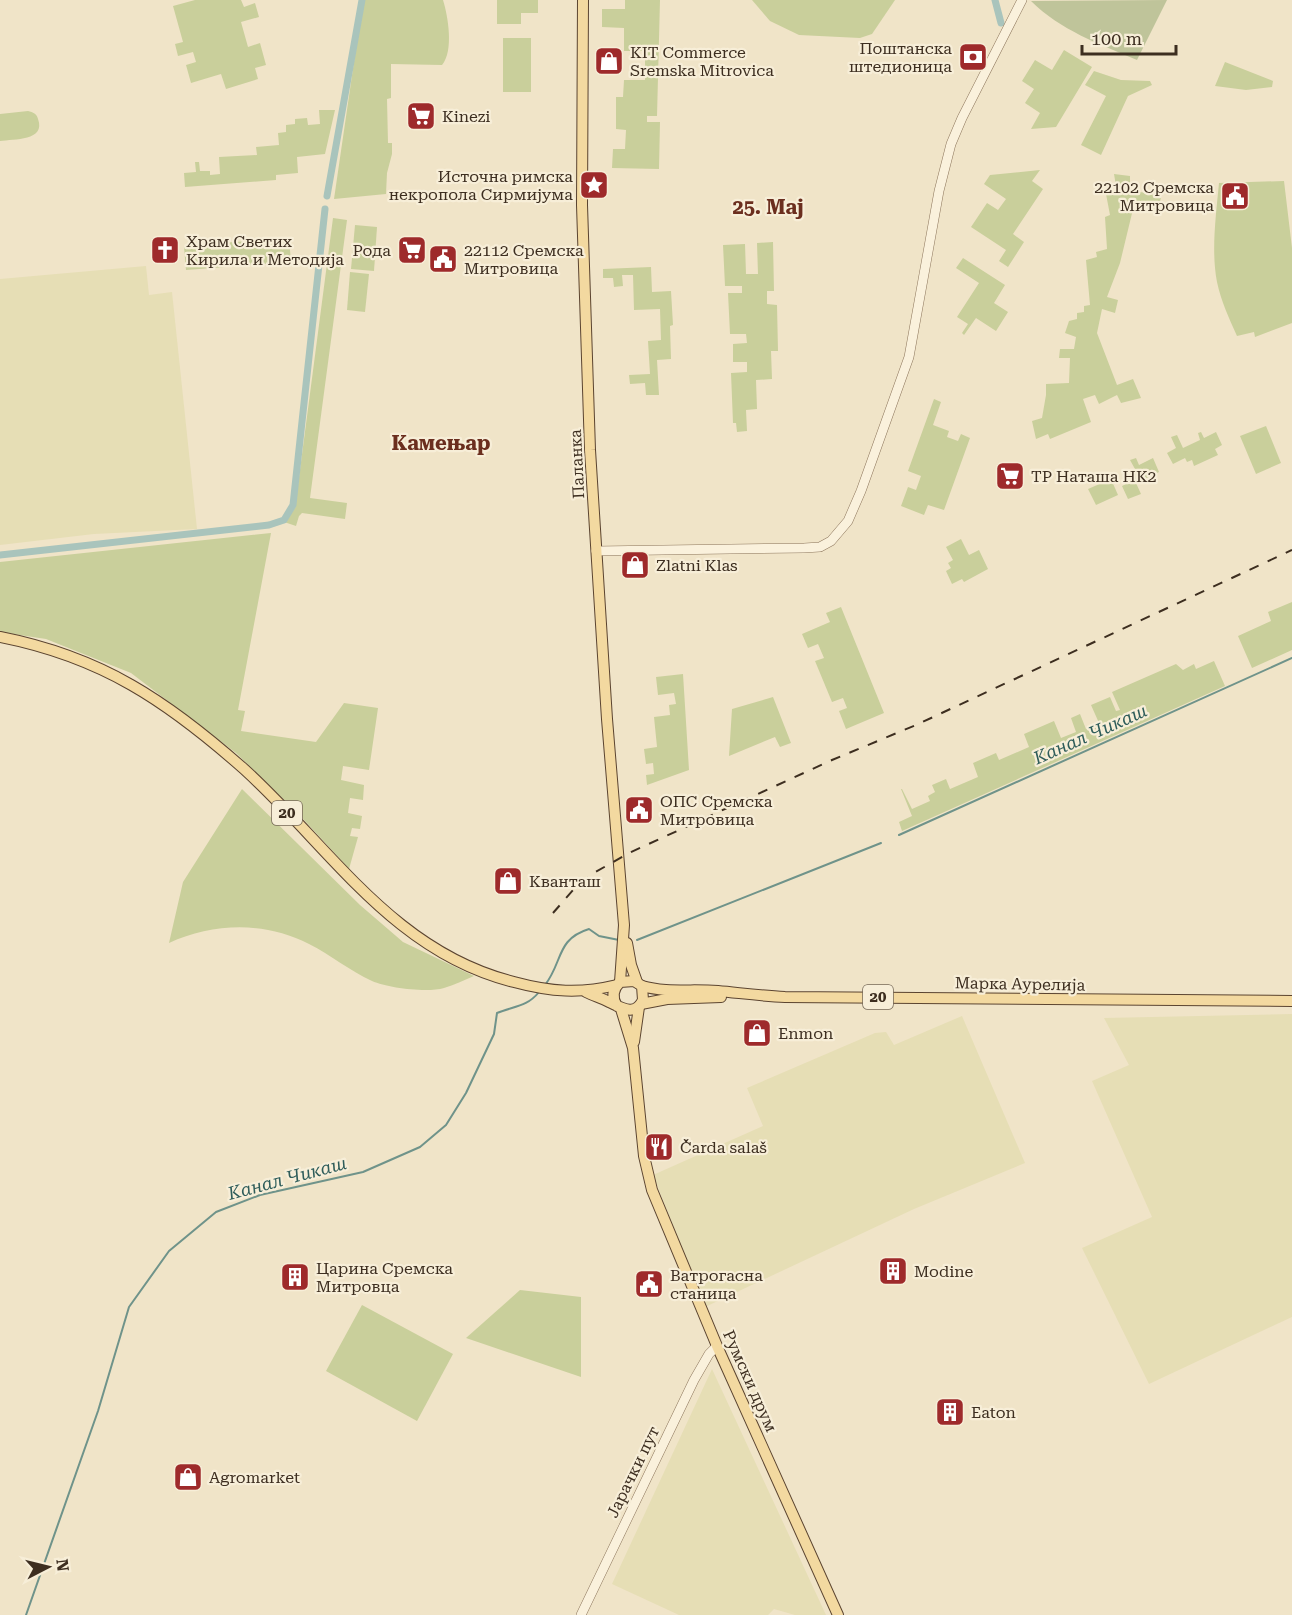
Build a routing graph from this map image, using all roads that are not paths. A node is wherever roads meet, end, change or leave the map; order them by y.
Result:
1 (583, 0) edge
2 (1022, 0) edge
3 (596, 551) junction
4 (0, 637) edge
5 (624, 925) junction
6 (619, 984) junction
7 (639, 984) junction
8 (586, 992) junction
9 (748, 996) junction
10 (1292, 1001) edge
11 (640, 1006) junction
12 (619, 1007) junction
13 (633, 1048) junction
14 (717, 1346) junction
15 (581, 1615) edge
16 (838, 1615) edge

1 - 3 main road, Паланка
2 - 3 street
3 - 5 main road, Паланка
4 - 8 main road, 20
5 - 6 main road, Паланка
5 - 7 main road, Паланка
6 - 7 main road, 20
6 - 8 main road, 20
6 - 12 main road
7 - 9 main road, Марка Аурелија / 20
7 - 11 main road
8 - 12 main road, 20
9 - 10 main road, Марка Аурелија / 20
9 - 11 main road, Марка Аурелија / 20
11 - 12 main road, 20
11 - 13 main road, Румски друм
12 - 13 main road, Румски друм
13 - 14 main road, Румски друм
14 - 15 street, Јарачки пут
14 - 16 main road, Румски друм

